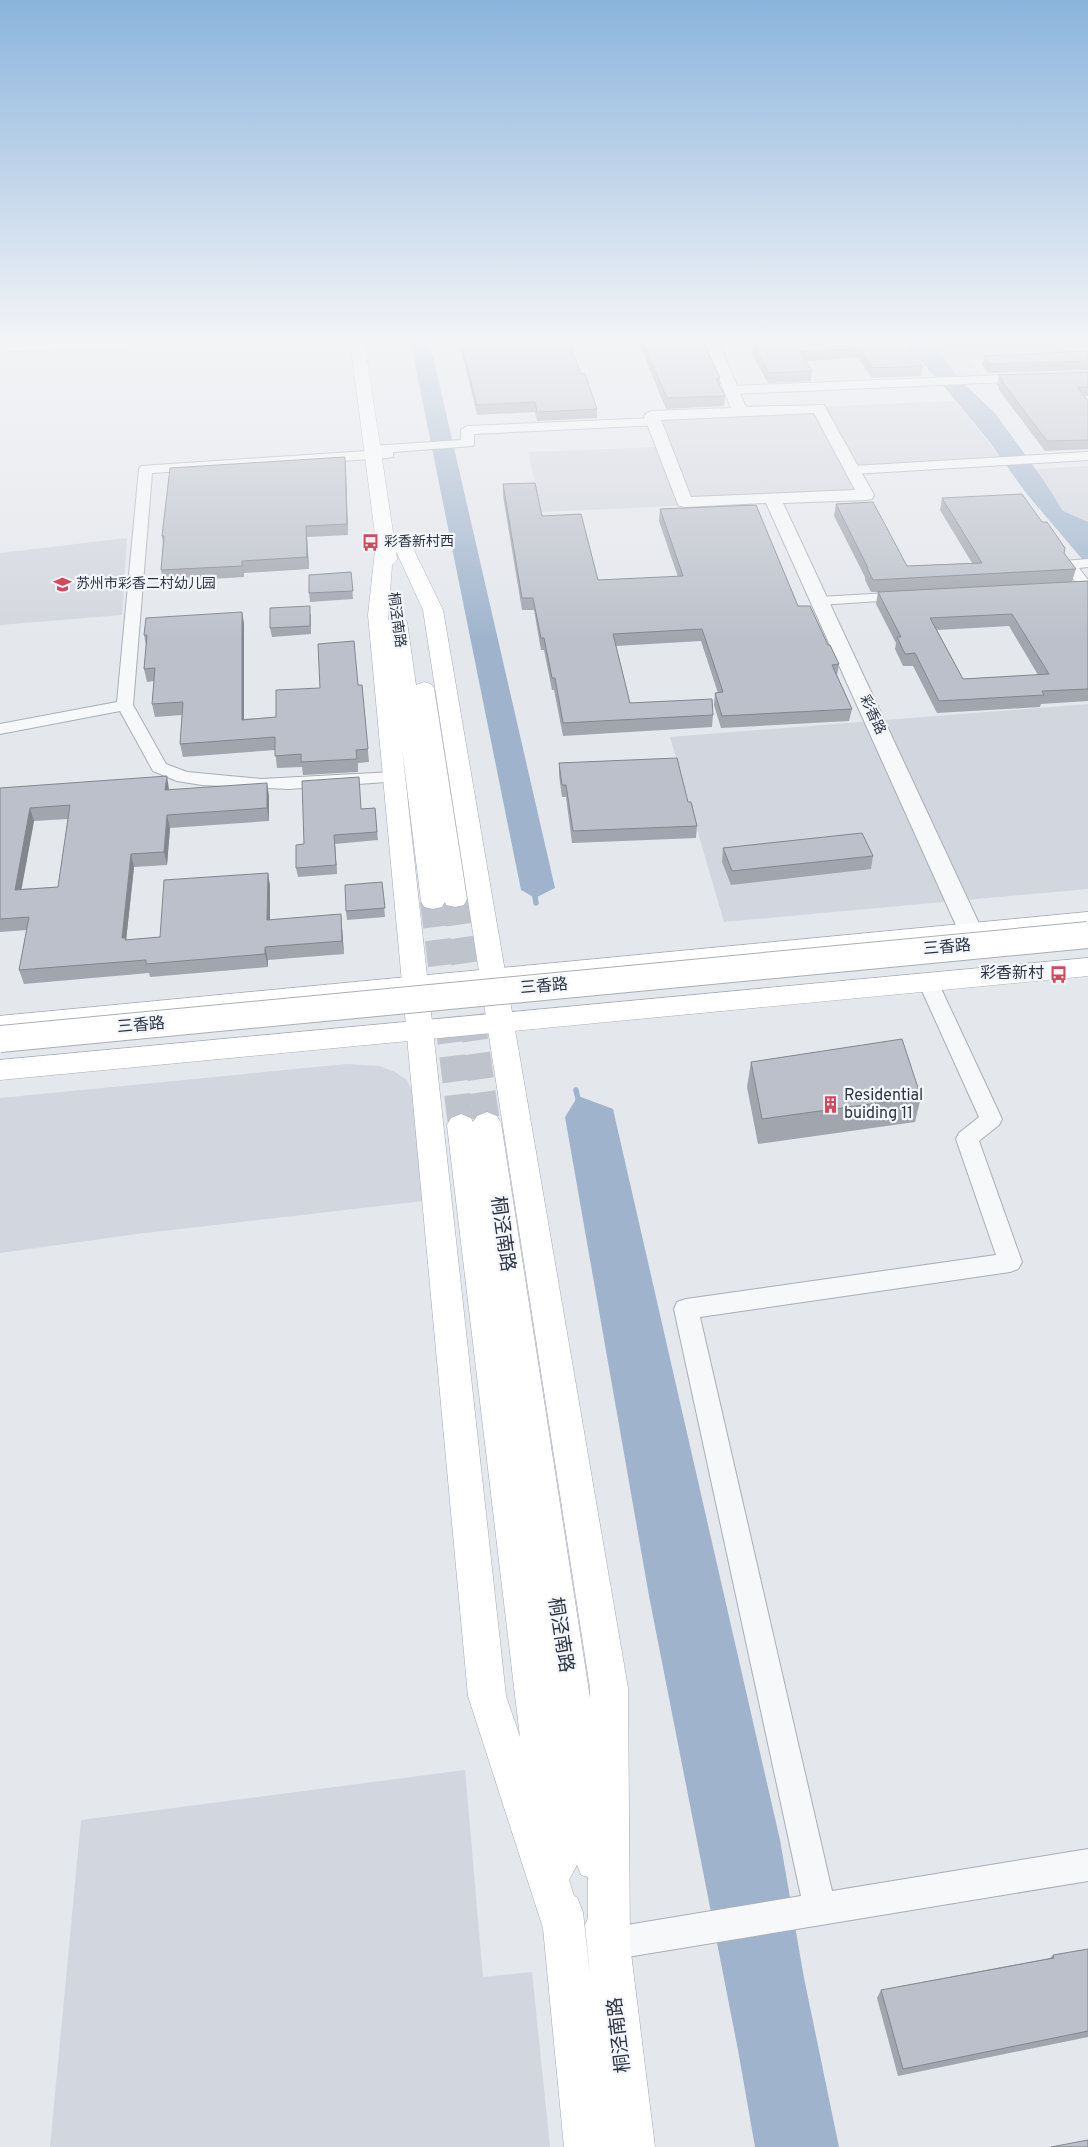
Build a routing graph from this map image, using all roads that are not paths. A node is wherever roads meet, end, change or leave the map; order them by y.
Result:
1 (377, 439) edge
2 (379, 439) edge
3 (468, 439) edge
4 (661, 439) edge
5 (836, 439) edge
6 (380, 452) junction
7 (1088, 456) edge
8 (853, 470) junction
9 (772, 498) junction
10 (393, 543) junction
11 (1086, 563) edge
12 (1047, 589) edge
13 (918, 596) edge
14 (819, 601) junction
15 (125, 705) junction
16 (0, 729) edge
17 (394, 777) junction
18 (455, 899) tunnel mouth
19 (433, 901) tunnel mouth
20 (482, 909) junction
21 (408, 916) junction
22 (1088, 920) edge
23 (971, 932) junction
24 (1088, 935) edge
25 (1088, 954) edge
26 (1088, 967) edge
27 (493, 978) junction
28 (928, 982) junction
29 (416, 985) junction
30 (500, 1023) junction
31 (0, 1025) edge
32 (420, 1031) junction
33 (0, 1039) edge
34 (0, 1058) edge
35 (0, 1070) edge
36 (473, 1117) junction
37 (1088, 1865) edge
38 (811, 1909) junction
39 (609, 1944) junction
40 (587, 2147) edge
41 (632, 2147) edge

1 - 6 main road, 桐泾南路
2 - 6 main road, 桐泾南路
3 - 6 street
4 - 9 street
5 - 8 street
6 - 10 main road, 桐泾南路
6 - 15 street
7 - 8 street
8 - 9 street
9 - 14 street, 彩香路
10 - 17 main road
10 - 18 main road, 桐泾南路
10 - 19 main road, 桐泾南路
10 - 20 main road
11 - 12 street
13 - 14 street
14 - 23 street, 彩香路
15 - 16 street
15 - 17 street
17 - 21 main road
20 - 21 main road
20 - 27 main road
21 - 29 main road
22 - 23 main road
23 - 27 main road
24 - 33 main road, 三香路, bridge
25 - 34 main road, 三香路
26 - 28 main road
27 - 29 main road
27 - 30 main road
28 - 30 main road
28 - 38 street
29 - 31 main road
29 - 32 main road
30 - 32 main road
30 - 36 main road
32 - 35 main road
32 - 36 main road
36 - 39 main road, 桐泾南路
36 - 40 main road, 桐泾南路
37 - 38 street
38 - 39 street
39 - 41 main road, 桐泾南路

